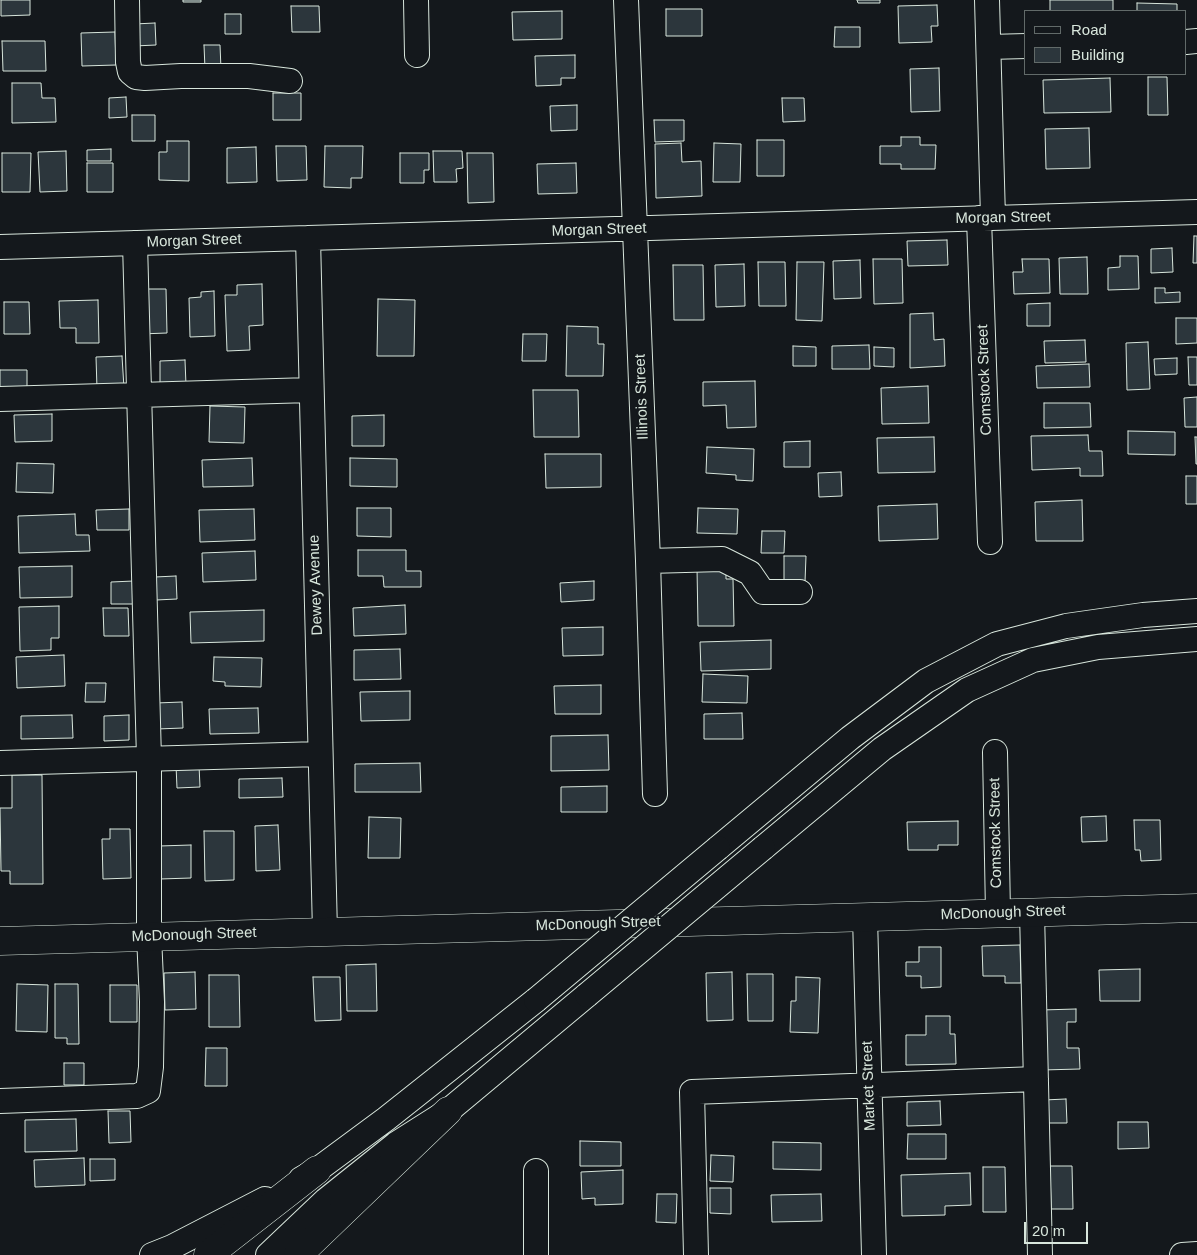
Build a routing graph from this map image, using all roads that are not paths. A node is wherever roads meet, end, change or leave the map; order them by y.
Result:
1 (127, 0) edge
2 (416, 0) edge
3 (626, 0) edge
4 (988, 0) edge
5 (1024, 46) edge
6 (989, 47) junction
7 (417, 55) dead end
8 (290, 81) dead end
9 (1197, 212) edge
10 (986, 218) junction
11 (635, 228) junction
12 (308, 238) junction
13 (135, 243) junction
14 (0, 247) edge
15 (310, 390) junction
16 (139, 395) junction
17 (0, 399) edge
18 (990, 542) dead end
19 (648, 561) junction
20 (800, 592) dead end
21 (1197, 610) edge
22 (1197, 639) edge
23 (995, 752) dead end
24 (320, 754) junction
25 (149, 759) junction
26 (0, 763) edge
27 (655, 794) dead end
28 (1197, 908) edge
29 (1032, 912) junction
30 (998, 913) junction
31 (865, 917) junction
32 (325, 932) junction
33 (149, 936) junction
34 (0, 941) edge
35 (1036, 1079) junction
36 (869, 1086) junction
37 (0, 1100) edge
38 (448, 1111) junction
39 (317, 1170) junction
40 (536, 1171) dead end
41 (1197, 1254) edge
42 (152, 1255) edge
43 (208, 1255) edge
44 (268, 1255) edge
45 (298, 1255) edge
46 (536, 1255) edge
47 (696, 1255) edge
48 (874, 1255) edge
49 (1040, 1255) edge
50 (1182, 1255) edge

1 - 8 street
2 - 7 street
3 - 11 street, Illinois Street
4 - 6 street, Comstock Street
5 - 6 street
6 - 10 street, Comstock Street
9 - 10 street, Morgan Street
10 - 11 street, Morgan Street
10 - 18 street, Comstock Street
11 - 12 street, Morgan Street
11 - 19 street, Illinois Street
12 - 13 street, Morgan Street
12 - 15 street, Dewey Avenue
13 - 14 street, Morgan Street
13 - 16 street
15 - 16 street
15 - 24 street, Dewey Avenue
16 - 17 street
16 - 25 street
19 - 20 street
19 - 27 street, Illinois Street
21 - 39 street, bridge
22 - 38 street, bridge
23 - 30 street, Comstock Street
24 - 25 street
24 - 32 street, Dewey Avenue
25 - 26 street
25 - 33 street
28 - 29 main road, McDonough Street
29 - 30 main road, McDonough Street
29 - 35 street
30 - 31 main road, McDonough Street
31 - 32 main road, McDonough Street
31 - 36 street, Market Street
32 - 33 main road, McDonough Street
33 - 34 main road, McDonough Street
33 - 37 street
35 - 36 street
35 - 49 street
36 - 47 street
36 - 48 street, Market Street
38 - 44 street
38 - 45 main road
39 - 42 street
39 - 43 main road
40 - 46 street
41 - 50 street

